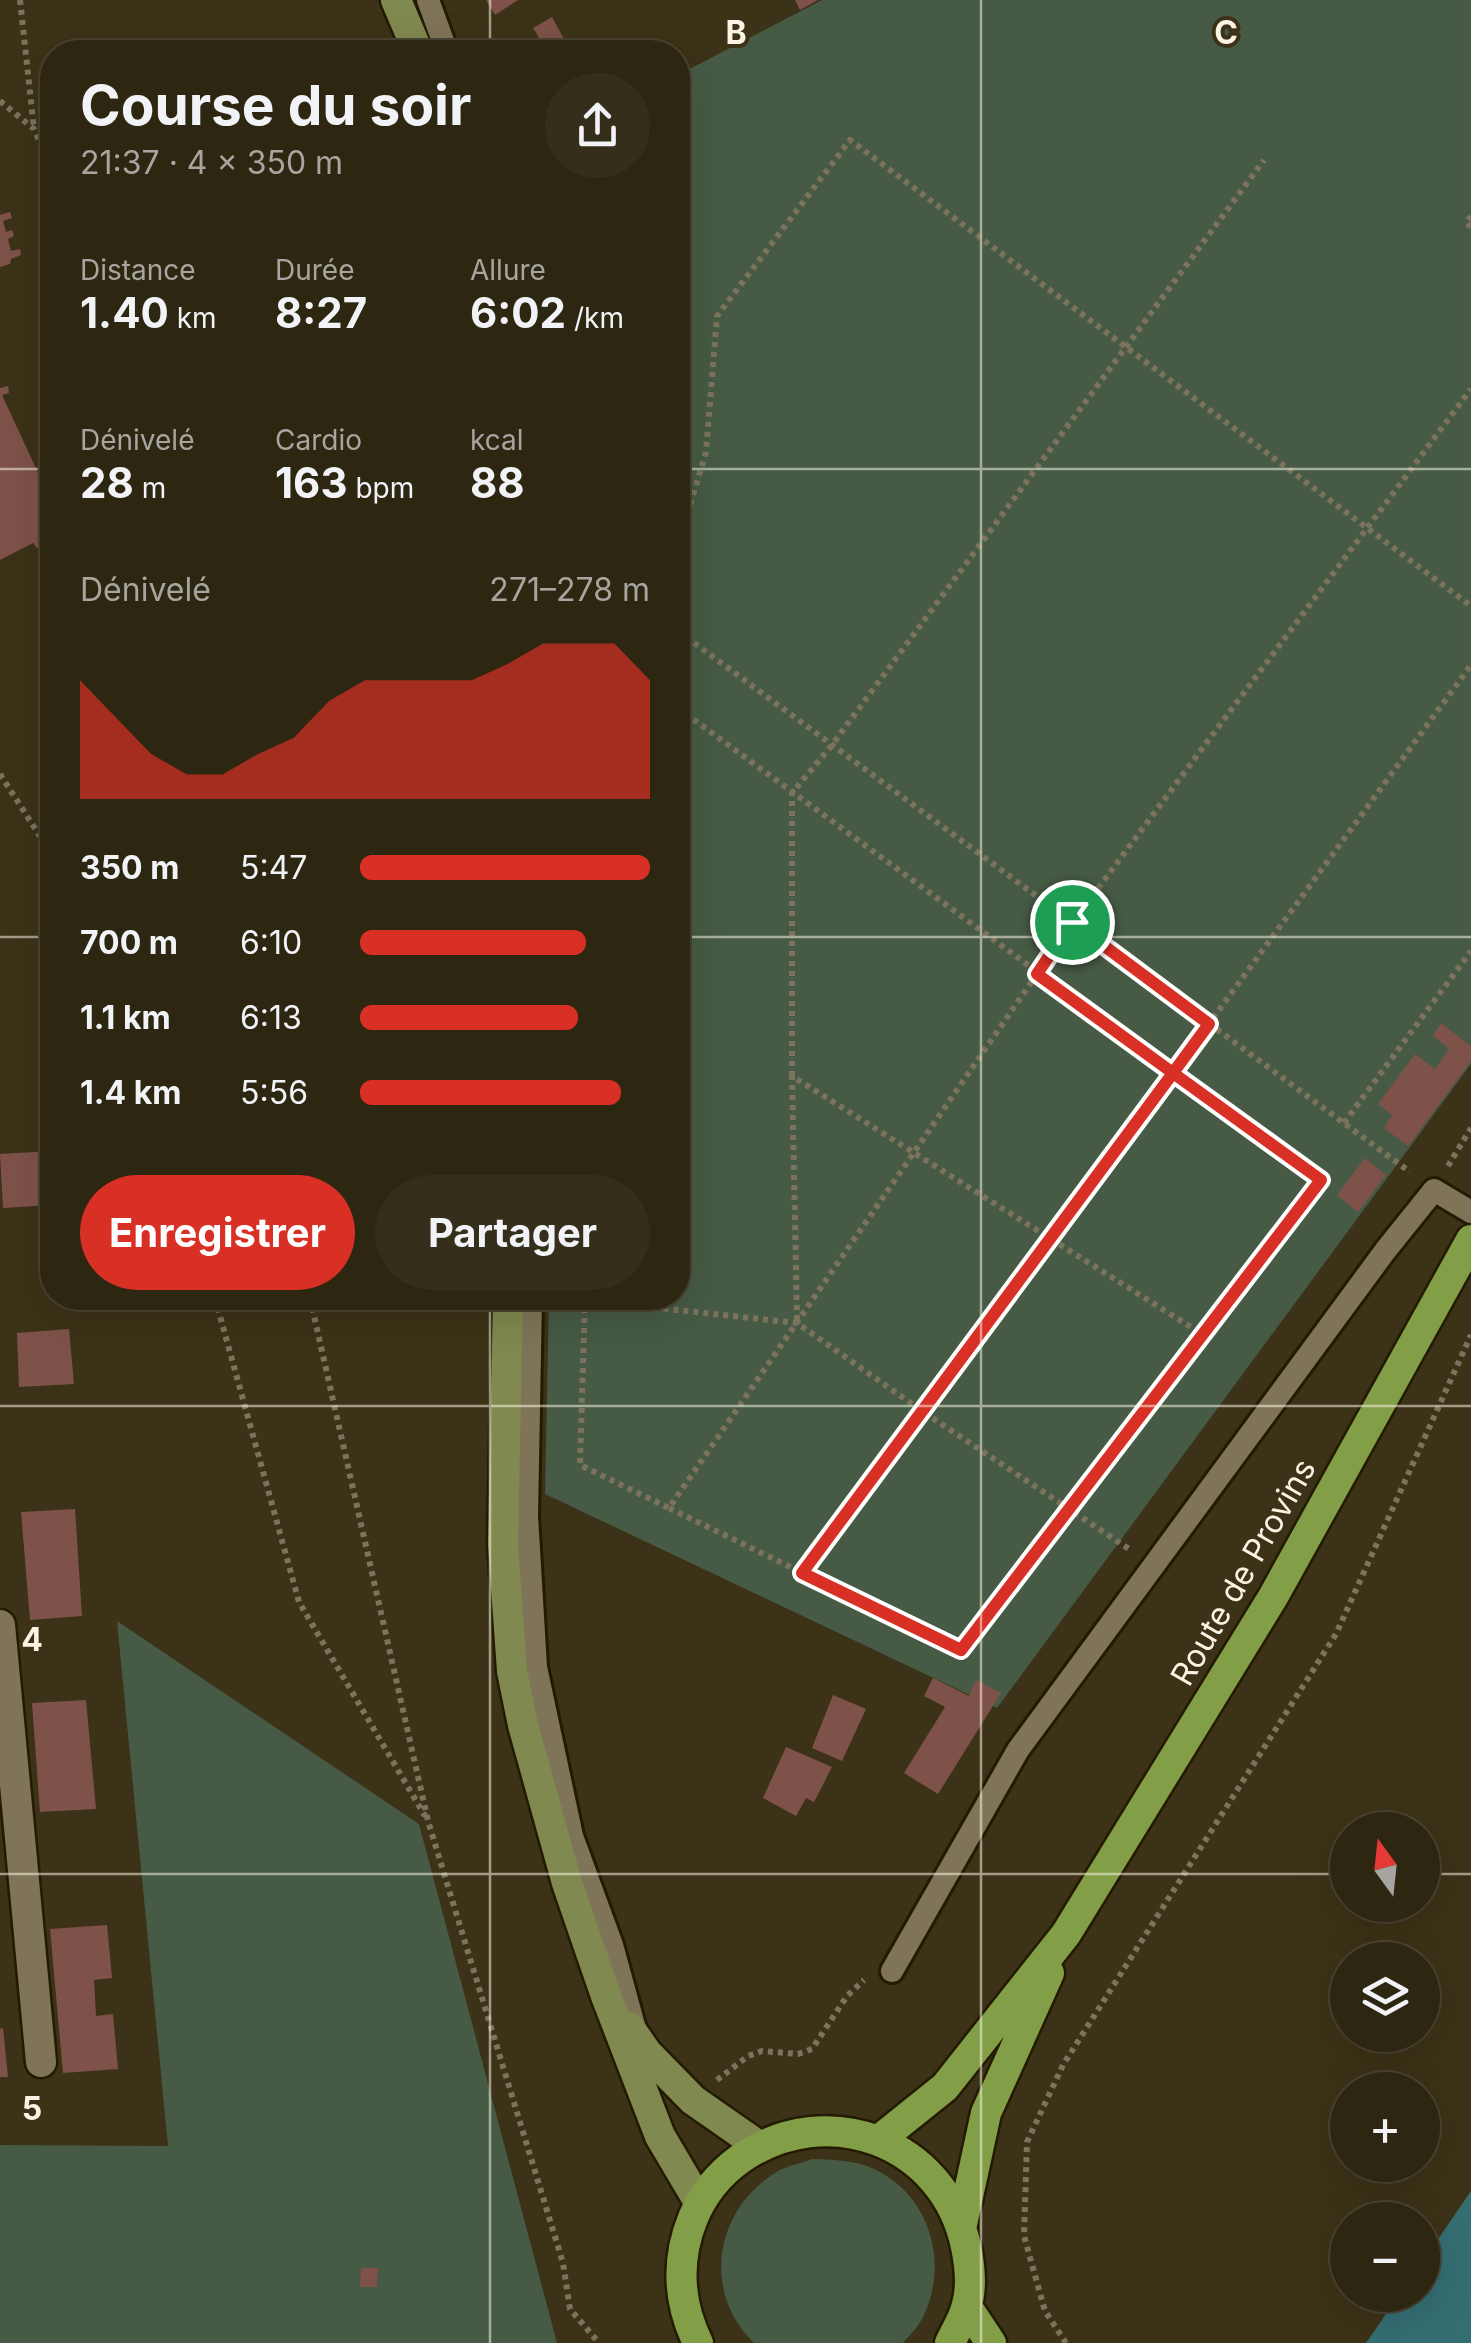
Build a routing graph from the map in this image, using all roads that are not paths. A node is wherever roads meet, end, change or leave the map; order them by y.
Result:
1 (396, 0) edge
2 (428, 0) edge
3 (413, 40) edge
4 (443, 40) edge
5 (1471, 1212) edge
6 (1471, 1240) edge
7 (508, 1310) edge
8 (532, 1310) edge
9 (0, 1625) edge
10 (1066, 1934) junction
11 (892, 1971) road end
12 (606, 1996) junction
13 (638, 2040) junction
14 (40, 2062) dead end
15 (879, 2140) junction
16 (759, 2146) junction
17 (700, 2202) junction
18 (962, 2224) junction
19 (967, 2307) junction
20 (698, 2343) edge
21 (950, 2343) edge
22 (991, 2343) edge

1 - 3 street
2 - 4 lane
5 - 11 lane
6 - 10 main road, Route de Provins
7 - 12 street
8 - 13 lane
9 - 14 street
10 - 15 main road
10 - 18 main road
12 - 13 street
12 - 17 street
13 - 16 street
15 - 16 main road
15 - 18 main road
16 - 17 main road
17 - 20 main road
18 - 19 main road
19 - 21 main road
19 - 22 main road

